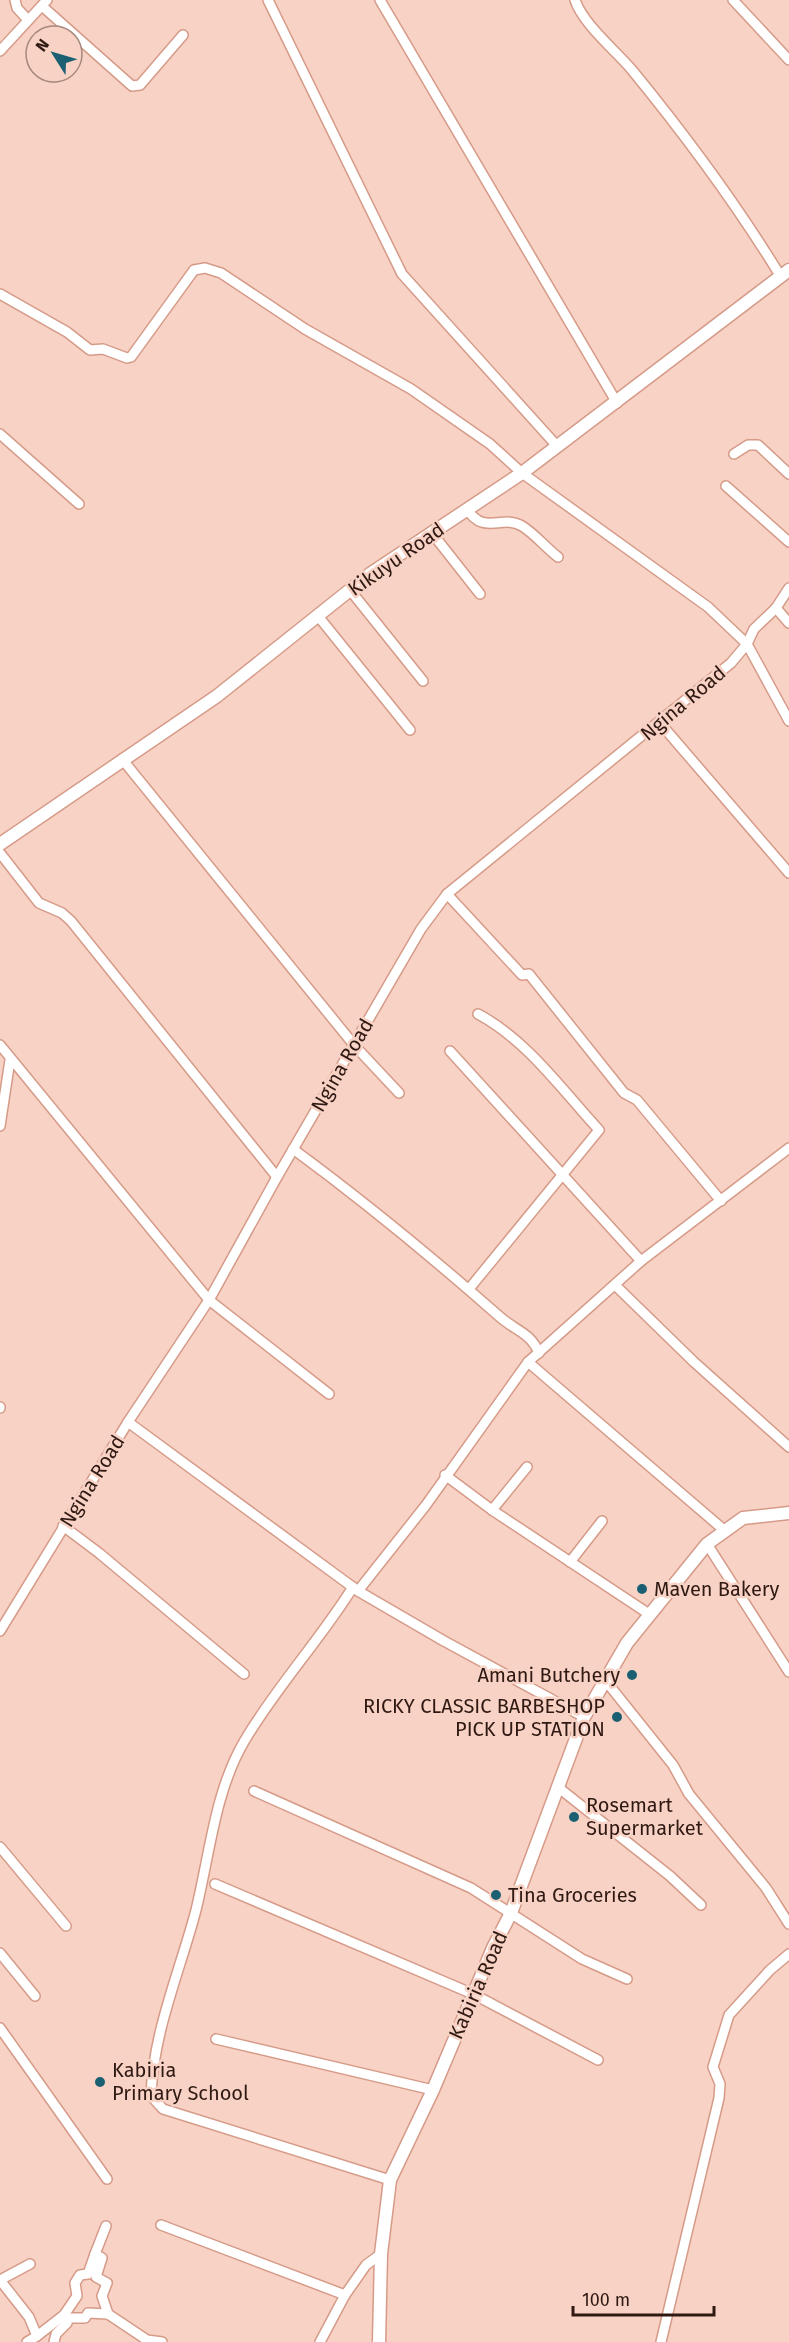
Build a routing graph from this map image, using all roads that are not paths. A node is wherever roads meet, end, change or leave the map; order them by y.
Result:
1 (15, 0) edge
2 (268, 0) edge
3 (380, 0) edge
4 (575, 0) edge
5 (734, 0) edge
6 (44, 3) edge
7 (28, 20) junction
8 (183, 35) dead end
9 (2, 46) edge
10 (789, 60) edge
11 (785, 274) edge
12 (0, 294) edge
13 (616, 403) junction
14 (0, 434) edge
15 (557, 446) junction
16 (734, 454) dead end
17 (522, 473) junction
18 (789, 474) edge
19 (726, 486) dead end
20 (79, 504) dead end
21 (467, 509) junction
22 (432, 533) junction
23 (789, 542) edge
24 (558, 558) dead end
25 (789, 588) edge
26 (350, 590) junction
27 (480, 594) dead end
28 (776, 608) junction
29 (318, 616) junction
30 (789, 622) edge
31 (747, 645) junction
32 (423, 681) dead end
33 (789, 721) edge
34 (660, 723) junction
35 (410, 730) dead end
36 (122, 759) junction
37 (0, 844) edge
38 (0, 853) edge
39 (789, 873) edge
40 (447, 894) junction
41 (478, 1014) dead end
42 (0, 1045) edge
43 (354, 1045) junction
44 (450, 1051) dead end
45 (10, 1060) junction
46 (399, 1093) dead end
47 (0, 1126) edge
48 (789, 1148) edge
49 (293, 1149) junction
50 (562, 1174) junction
51 (277, 1177) junction
52 (721, 1201) junction
53 (641, 1261) junction
54 (615, 1285) junction
55 (469, 1289) junction
56 (209, 1300) junction
57 (539, 1353) junction
58 (528, 1362) junction
59 (329, 1394) dead end
60 (128, 1422) junction
61 (789, 1447) edge
62 (527, 1467) dead end
63 (445, 1475) junction
64 (492, 1510) junction
65 (789, 1513) edge
66 (602, 1521) dead end
67 (63, 1526) junction
68 (724, 1530) junction
69 (707, 1544) junction
70 (570, 1562) junction
71 (355, 1589) junction
72 (649, 1614) junction
73 (0, 1631) edge
74 (789, 1672) edge
75 (244, 1674) dead end
76 (605, 1680) junction
77 (584, 1717) junction
78 (559, 1788) junction
79 (254, 1791) dead end
80 (0, 1847) edge
81 (215, 1884) dead end
82 (701, 1905) dead end
83 (511, 1913) junction
84 (789, 1924) edge
85 (66, 1926) dead end
86 (0, 1953) edge
87 (789, 1954) edge
88 (627, 1979) dead end
89 (473, 1994) junction
90 (35, 1996) dead end
91 (0, 2028) edge
92 (216, 2039) dead end
93 (598, 2060) dead end
94 (433, 2090) junction
95 (107, 2179) dead end
96 (390, 2180) junction
97 (161, 2225) dead end
98 (106, 2226) dead end
99 (95, 2254) junction
100 (381, 2254) junction
101 (30, 2264) dead end
102 (0, 2280) edge
103 (345, 2295) junction
104 (108, 2314) junction
105 (64, 2315) junction
106 (37, 2336) junction
107 (27, 2342) edge
108 (48, 2342) edge
109 (54, 2342) edge
110 (162, 2342) edge
111 (320, 2342) edge
112 (379, 2342) edge
113 (661, 2342) edge

1 - 7 street
2 - 15 street
3 - 13 street
4 - 11 street
5 - 10 street
6 - 7 street
6 - 8 street
7 - 9 street
11 - 13 main road, Kikuyu Road
12 - 17 street
13 - 15 main road, Kikuyu Road
14 - 20 street
15 - 17 main road, Kikuyu Road
16 - 18 street
17 - 21 main road, Kikuyu Road
17 - 31 street
19 - 23 street
21 - 22 main road, Kikuyu Road
21 - 24 street
22 - 26 main road, Kikuyu Road
22 - 27 street
25 - 28 street, Ngina Road
26 - 29 main road, Kikuyu Road
26 - 32 street
28 - 30 street
28 - 31 street, Ngina Road
29 - 35 street
29 - 36 main road, Kikuyu Road
31 - 33 street
31 - 34 street, Ngina Road
34 - 39 street
34 - 40 street, Ngina Road
36 - 37 main road, Kikuyu Road
36 - 43 street
38 - 51 street
40 - 43 street, Ngina Road
40 - 52 street
41 - 50 street
42 - 45 street
43 - 46 street
43 - 49 street, Ngina Road
44 - 50 street
45 - 47 street
45 - 56 street
48 - 52 street
49 - 51 street, Ngina Road
49 - 55 street
50 - 53 street
50 - 55 street
51 - 56 street, Ngina Road
52 - 53 street
53 - 54 street
54 - 57 street
54 - 61 street
55 - 57 street
56 - 59 street
56 - 60 street, Ngina Road
57 - 58 street
58 - 63 street
58 - 68 street
60 - 67 street, Ngina Road
60 - 71 street
62 - 64 street
63 - 64 street
63 - 71 street
64 - 70 street
65 - 68 main road, Kabiria Road
66 - 70 street
67 - 73 street, Ngina Road
67 - 75 street
68 - 69 main road, Kabiria Road
69 - 72 main road, Kabiria Road
69 - 74 street
70 - 72 street
71 - 77 street
71 - 96 street
72 - 76 main road, Kabiria Road
76 - 77 main road, Kabiria Road
76 - 84 street
77 - 78 main road, Kabiria Road
78 - 82 street
78 - 83 main road, Kabiria Road
79 - 83 street
80 - 85 street
81 - 89 street
83 - 88 street
83 - 89 main road, Kabiria Road
86 - 90 street
87 - 113 street
89 - 93 street
89 - 94 main road, Kabiria Road
91 - 95 street
92 - 94 street
94 - 96 main road, Kabiria Road
96 - 100 main road, Kabiria Road
97 - 103 street
98 - 99 street
99 - 104 street
99 - 105 street
100 - 103 street
100 - 112 main road, Kabiria Road
101 - 102 street
102 - 106 street
103 - 111 street
104 - 105 street
104 - 110 street
105 - 106 street
105 - 109 street
106 - 107 street
106 - 108 street

